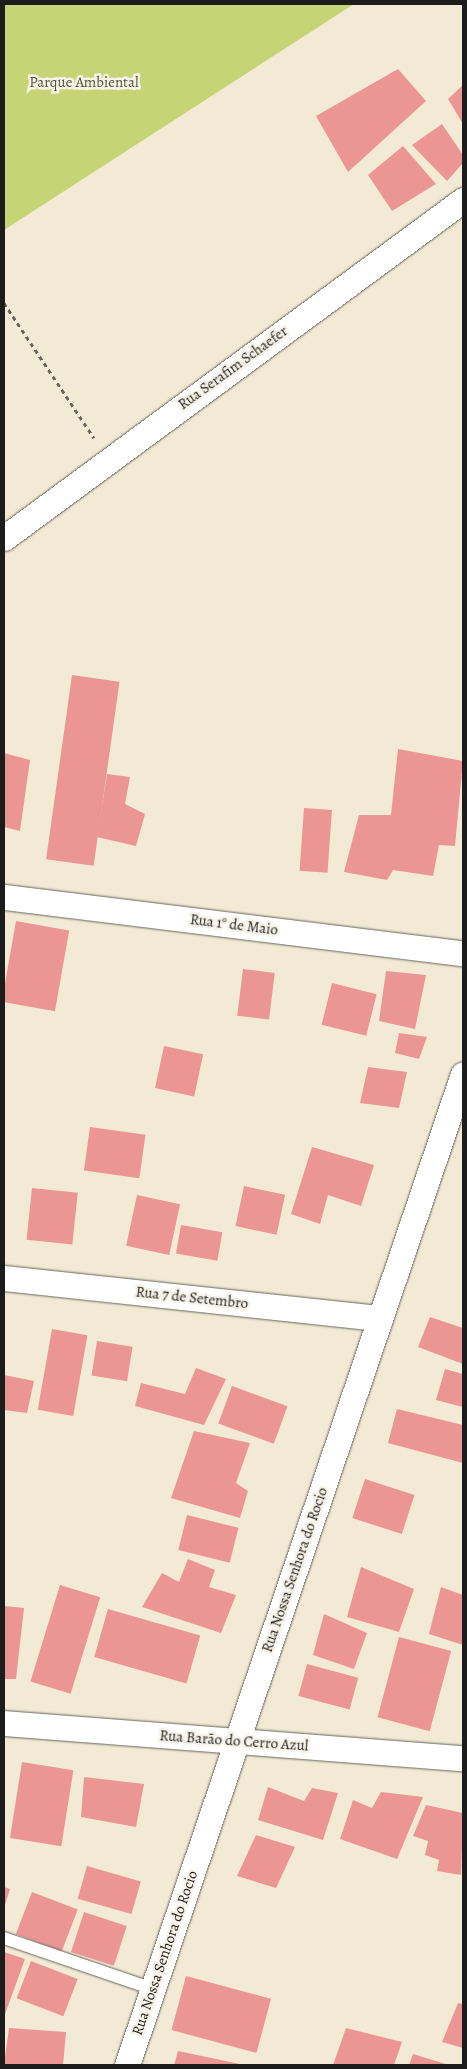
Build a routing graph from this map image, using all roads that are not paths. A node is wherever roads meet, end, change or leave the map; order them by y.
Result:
1 (463, 200) edge
2 (4, 538) edge
3 (4, 897) edge
4 (463, 953) edge
5 (463, 1074) edge
6 (4, 1278) edge
7 (380, 1318) junction
8 (4, 1723) edge
9 (237, 1741) junction
10 (463, 1758) edge
11 (4, 1938) edge
12 (153, 1989) junction
13 (127, 2065) edge

1 - 2 street, Rua Serafim Schaefer
3 - 4 street, Rua 1° de Maio
5 - 7 street, Rua Nossa Senhora do Rocio
6 - 7 street, Rua 7 de Setembro
7 - 9 street, Rua Nossa Senhora do Rocio
8 - 9 street, Rua Barão do Cerro Azul
9 - 10 street, Rua Barão do Cerro Azul
9 - 12 street, Rua Nossa Senhora do Rocio
11 - 12 lane
12 - 13 street, Rua Nossa Senhora do Rocio

